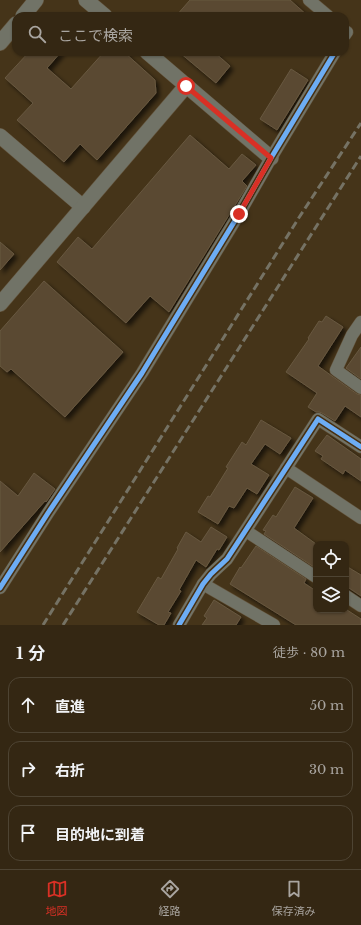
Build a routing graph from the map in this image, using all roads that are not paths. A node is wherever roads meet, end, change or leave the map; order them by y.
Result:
1 (36, 0) edge
2 (86, 0) edge
3 (309, 0) edge
4 (26, 12) edge
5 (100, 12) edge
6 (323, 12) edge
7 (12, 29) edge
8 (0, 43) edge
9 (152, 56) edge
10 (333, 56) edge
11 (186, 86) junction
12 (0, 136) edge
13 (271, 158) junction
14 (83, 207) junction
15 (0, 304) edge
16 (361, 322) edge
17 (361, 388) edge
18 (361, 448) edge
19 (286, 468) junction
20 (361, 518) edge
21 (246, 531) junction
22 (313, 575) edge
23 (203, 584) junction
24 (0, 588) edge
25 (349, 598) edge
26 (361, 606) edge
27 (179, 625) edge
28 (274, 625) edge

1 - 4 street
2 - 5 street
3 - 6 street
7 - 8 street
9 - 11 street
10 - 13 street
11 - 13 street
11 - 14 street
12 - 14 street
13 - 24 street
14 - 15 street
16 - 17 street
18 - 19 street
19 - 20 street
19 - 21 street
21 - 22 street
21 - 23 street
23 - 27 street
23 - 28 street
25 - 26 street

